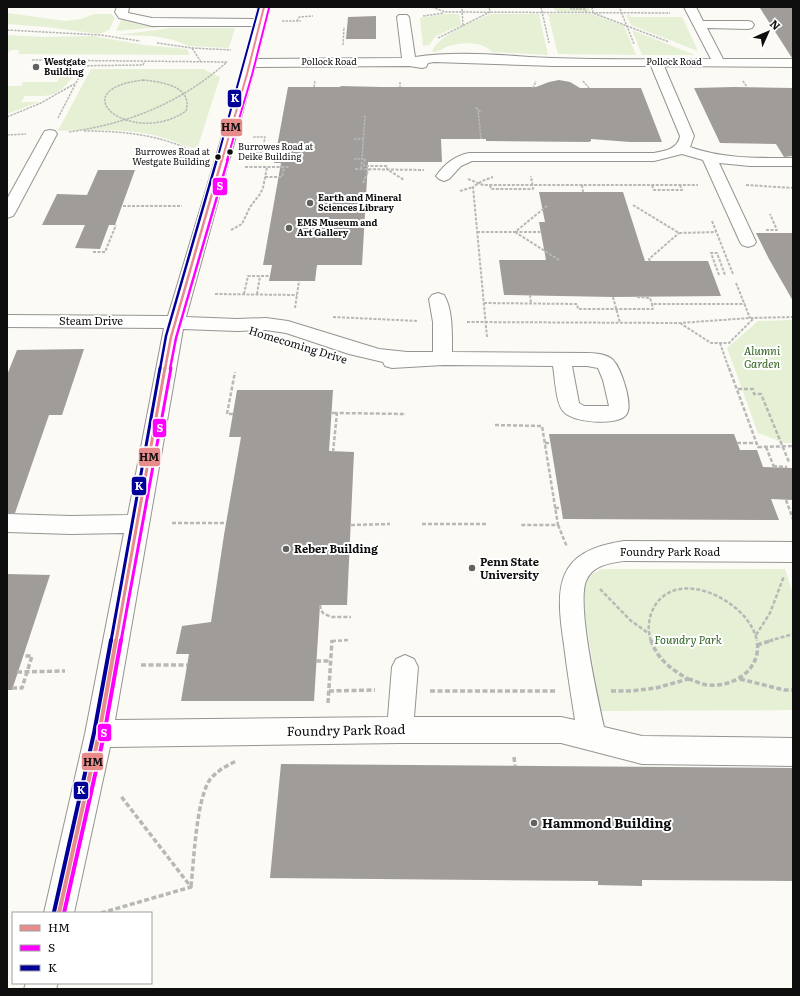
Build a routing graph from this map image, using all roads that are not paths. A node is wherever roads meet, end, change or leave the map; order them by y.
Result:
1 (123, 7) edge
2 (690, 7) edge
3 (262, 15) edge
4 (403, 17) dead end
5 (699, 24) junction
6 (748, 25) dead end
7 (443, 58) junction
8 (409, 62) junction
9 (492, 62) junction
10 (656, 62) junction
11 (249, 63) junction
12 (719, 63) junction
13 (793, 63) edge
14 (50, 134) road end
15 (680, 148) junction
16 (709, 158) junction
17 (793, 162) edge
18 (444, 176) dead end
19 (7, 213) edge
20 (748, 242) dead end
21 (438, 299) dead end
22 (7, 321) edge
23 (175, 322) junction
24 (443, 358) junction
25 (561, 360) dead end
26 (7, 522) edge
27 (136, 524) junction
28 (790, 561) edge
29 (405, 666) dead end
30 (400, 730) junction
31 (99, 734) junction
32 (592, 737) junction
33 (793, 752) edge
34 (59, 912) edge

1 - 3 street
2 - 5 street
3 - 11 street
4 - 8 street
5 - 6 street
5 - 12 street
7 - 8 street, Pollock Road
7 - 9 street, Pollock Road
7 - 9 street
8 - 9 street, Pollock Road
8 - 11 street, Pollock Road
9 - 10 street, Pollock Road
10 - 12 street, Pollock Road
10 - 15 street
11 - 23 street
12 - 13 street, Pollock Road
14 - 19 street
15 - 16 street
15 - 18 street
16 - 17 street
16 - 20 street
21 - 24 street
22 - 23 street, Steam Drive
23 - 24 street, Homecoming Drive
23 - 27 street
24 - 25 street, Homecoming Drive
26 - 27 street
27 - 31 street
28 - 32 street, Foundry Park Road
29 - 30 street
30 - 31 street, Foundry Park Road
30 - 32 street, Foundry Park Road
31 - 34 street
32 - 33 street, Foundry Park Road

